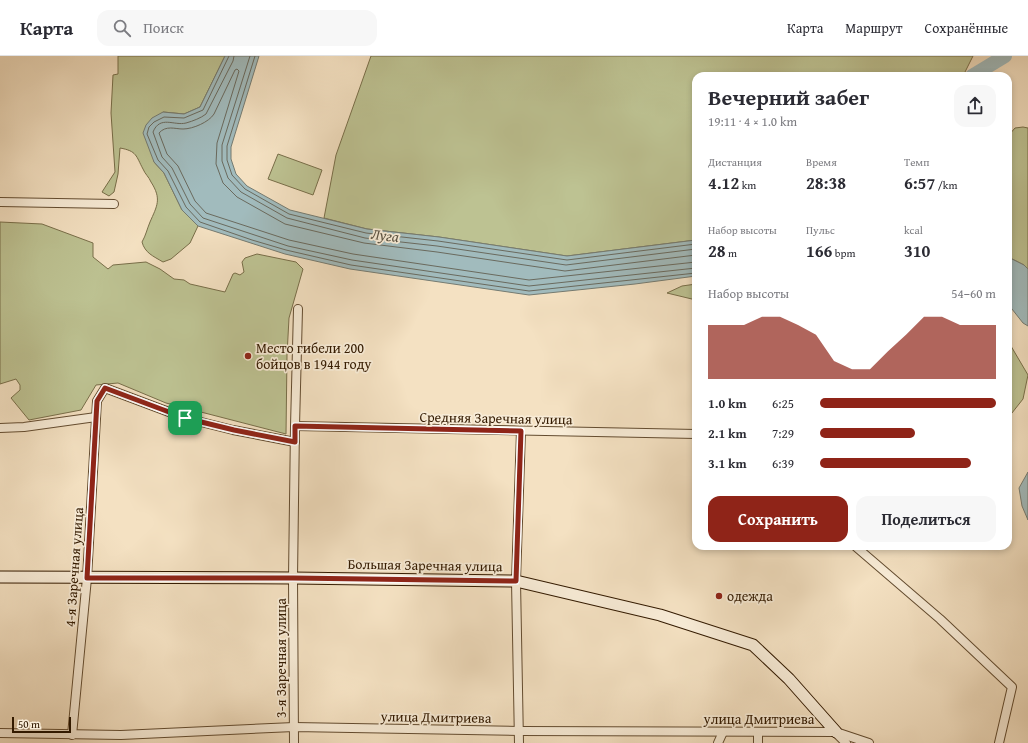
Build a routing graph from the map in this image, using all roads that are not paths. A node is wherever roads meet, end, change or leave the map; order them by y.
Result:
1 (0, 202) edge
2 (114, 204) dead end
3 (298, 309) dead end
4 (96, 417) junction
5 (295, 426) junction
6 (0, 428) edge
7 (521, 431) junction
8 (692, 434) edge
9 (295, 442) junction
10 (860, 550) edge
11 (0, 577) edge
12 (87, 578) junction
13 (293, 578) junction
14 (516, 581) junction
15 (294, 727) junction
16 (519, 731) junction
17 (723, 732) junction
18 (758, 732) junction
19 (836, 732) junction
20 (0, 733) edge
21 (72, 735) junction
22 (294, 743) edge
23 (519, 743) edge
24 (718, 743) edge
25 (758, 743) edge
26 (846, 743) edge
27 (869, 743) edge
28 (999, 743) edge

1 - 2 street
3 - 5 street, 3-я Заречная улица
4 - 6 street
4 - 9 street, 4-я Заречная улица
4 - 12 street, 4-я Заречная улица
5 - 7 street, Средняя Заречная улица
5 - 9 street, 3-я Заречная улица
7 - 8 street, Средняя Заречная улица
7 - 14 street
9 - 13 street, 3-я Заречная улица
10 - 28 street
11 - 12 street, Большая Заречная улица
12 - 13 street, Большая Заречная улица
12 - 21 street, 4-я Заречная улица
13 - 14 street, Большая Заречная улица
13 - 15 street, 3-я Заречная улица
14 - 16 street
14 - 19 street, Большая Заречная улица
15 - 16 street, улица Дмитриева
15 - 21 street, улица Дмитриева
15 - 22 street, 3-я Заречная улица
16 - 17 street, улица Дмитриева
16 - 23 street
17 - 18 street, улица Дмитриева
17 - 24 street
18 - 19 street, улица Дмитриева
18 - 25 street
19 - 26 street, Большая Заречная улица
19 - 27 street, улица Дмитриева
20 - 21 street, улица Дмитриева

